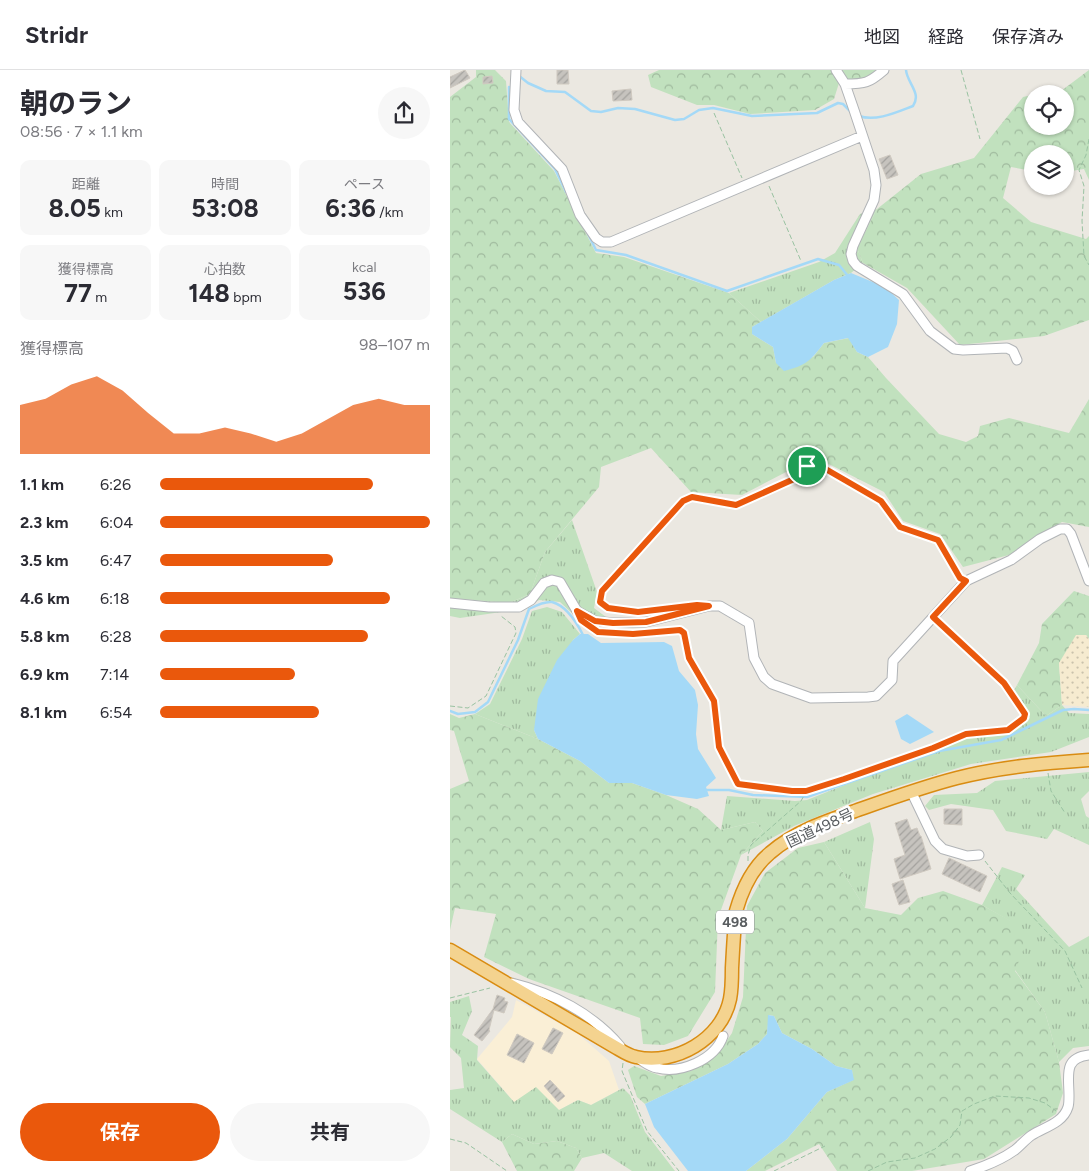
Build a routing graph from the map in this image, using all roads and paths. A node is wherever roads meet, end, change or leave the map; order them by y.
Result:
1 (836, 70) edge
2 (884, 70) edge
3 (961, 70) edge
4 (516, 73) edge
5 (845, 84) junction
6 (714, 113) dead end
7 (862, 136) junction
8 (980, 139) dead end
9 (1089, 139) edge
10 (765, 177) junction
11 (745, 186) junction
12 (801, 261) dead end
13 (1089, 266) edge
14 (1017, 360) dead end
15 (966, 581) junction
16 (1089, 581) edge
17 (450, 603) edge
18 (488, 607) junction
19 (658, 610) dead end
20 (933, 617) junction
21 (592, 628) dead end
22 (450, 706) edge
23 (1089, 760) edge
24 (1049, 763) junction
25 (806, 791) junction
26 (911, 791) junction
27 (1065, 812) dead end
28 (980, 855) joint
29 (748, 864) dead end
30 (450, 950) edge
31 (502, 981) junction
32 (1082, 988) dead end
33 (450, 998) edge
34 (723, 1036) dead end
35 (630, 1055) junction
36 (1089, 1055) edge
37 (1063, 1116) junction
38 (450, 1139) edge
39 (825, 1146) dead end
40 (507, 1171) edge
41 (680, 1171) edge
42 (774, 1171) edge
43 (868, 1171) edge
44 (970, 1171) edge

1 - 5 street
2 - 5 street
3 - 8 path
4 - 11 street
5 - 7 street
6 - 11 path
7 - 10 street
7 - 14 street
9 - 13 path
10 - 11 street
10 - 12 path
15 - 16 street
15 - 19 path
15 - 20 street
17 - 18 street
18 - 20 street
18 - 22 path
20 - 25 path
21 - 25 path
23 - 24 highway, 国道498号 / 498
24 - 26 highway, 国道498号 / 498
24 - 27 path
25 - 29 path
26 - 28 street
26 - 35 highway, 国道498号 / 498
28 - 32 path
30 - 31 highway, 国道498号 / 498
31 - 33 path
31 - 35 highway, 国道498号 / 498
34 - 35 street
35 - 41 path
36 - 37 street
37 - 43 path
37 - 44 street
38 - 40 path
39 - 42 path

